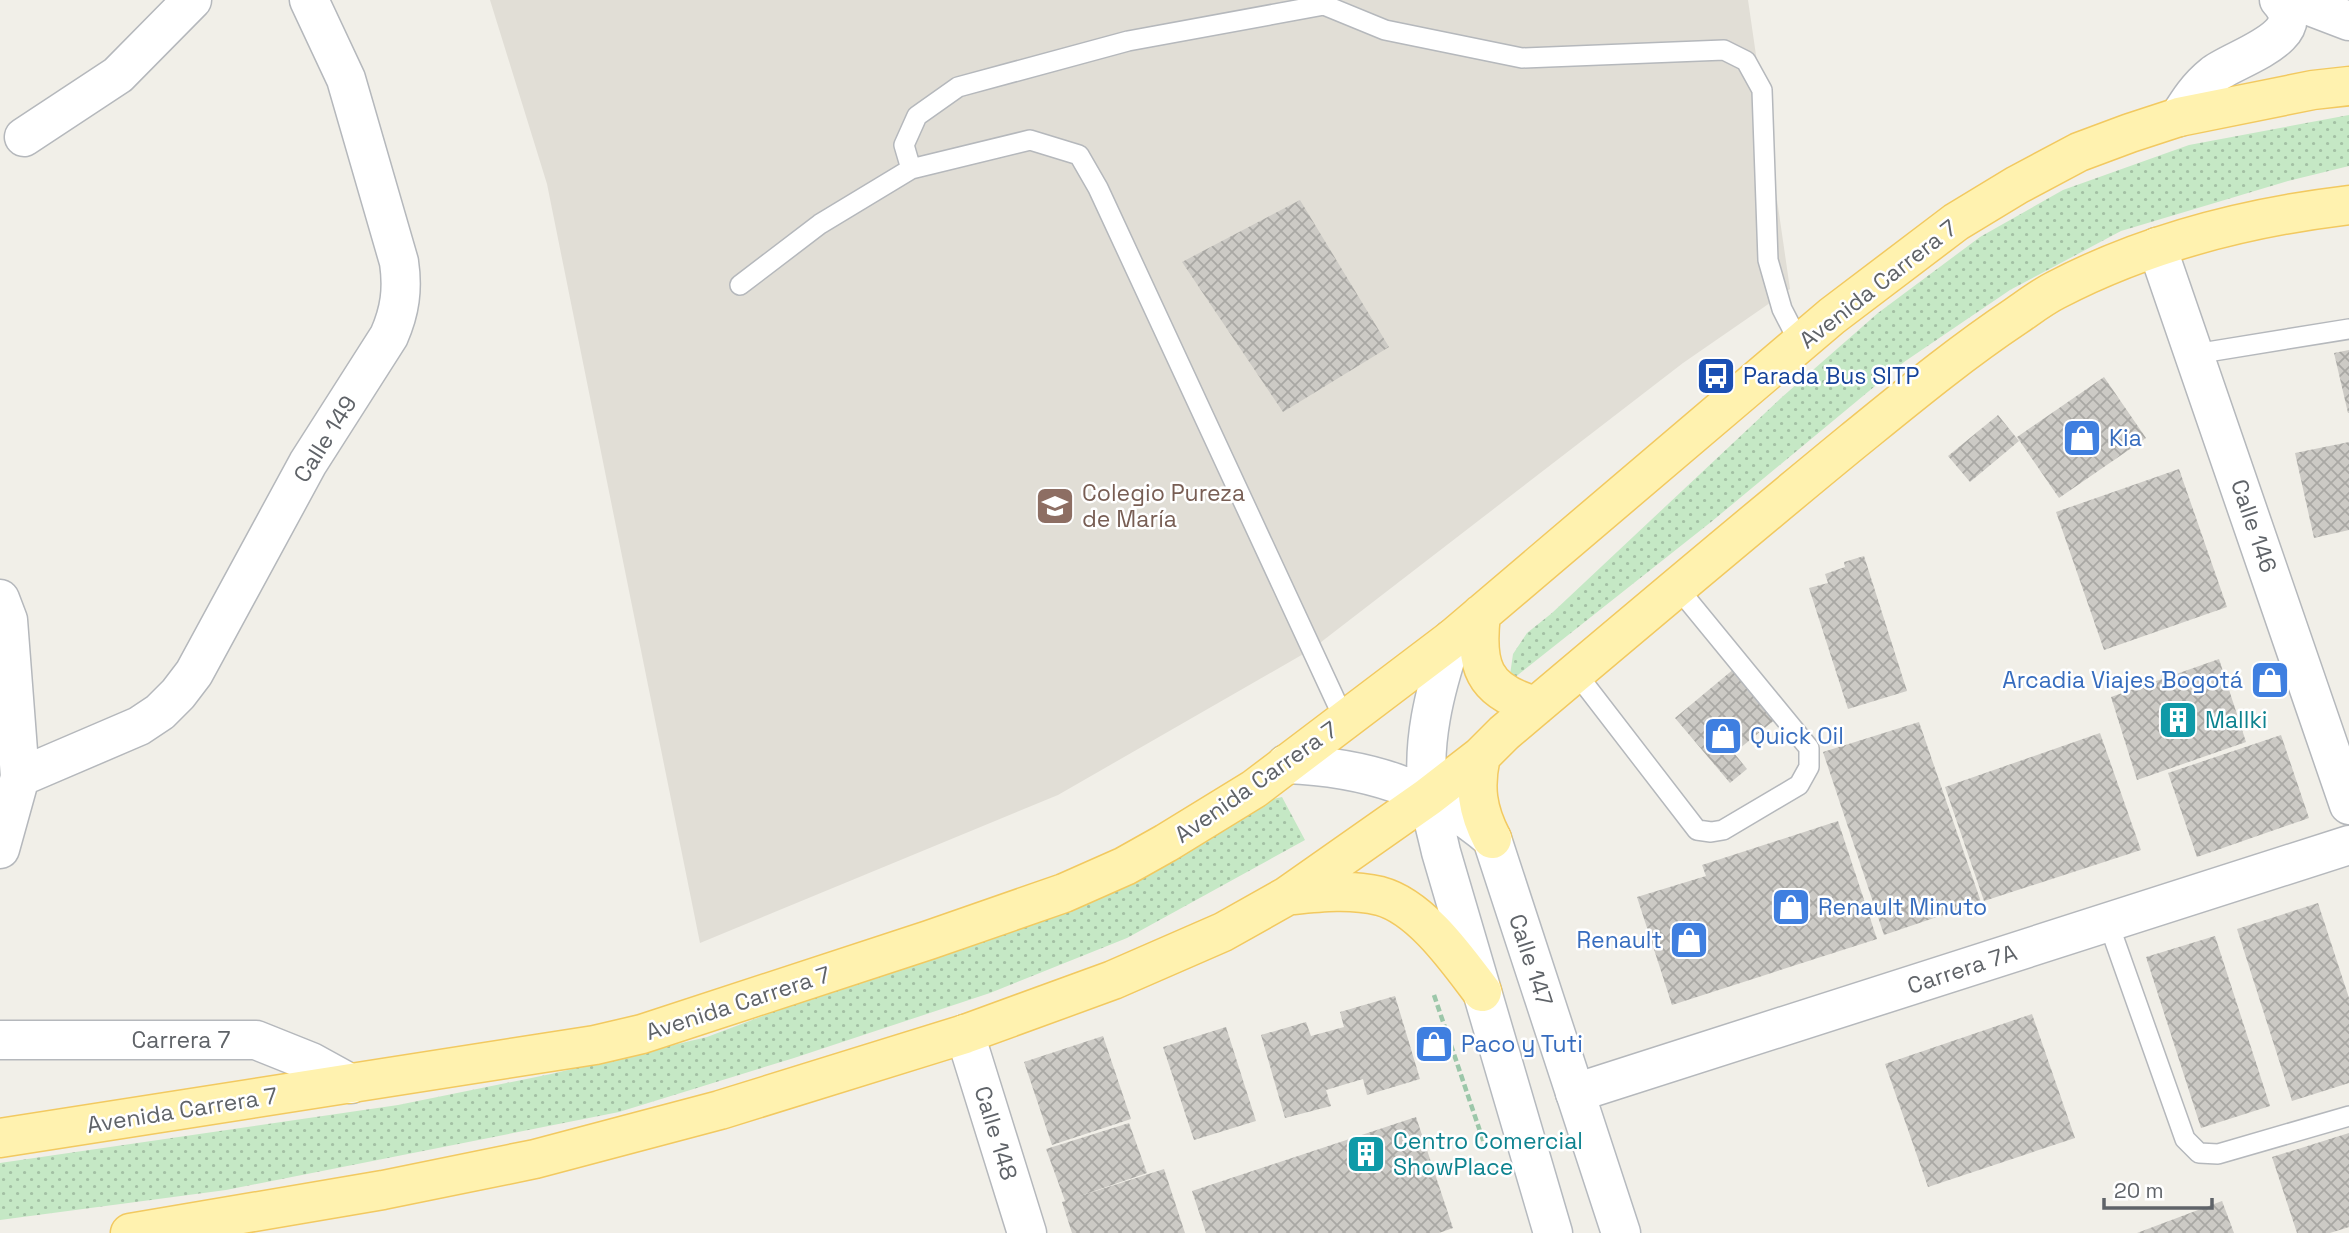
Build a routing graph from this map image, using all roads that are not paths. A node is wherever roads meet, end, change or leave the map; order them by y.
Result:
1 (192, 0) edge
2 (309, 0) edge
3 (2279, 0) edge
4 (2294, 0) edge
5 (1323, 3) edge
6 (2349, 21) edge
7 (2349, 86) edge
8 (2179, 117) junction
9 (24, 137) dead end
10 (911, 169) junction
11 (2349, 205) edge
12 (2157, 247) junction
13 (740, 285) dead end
14 (2349, 330) edge
15 (1800, 344) junction
16 (2195, 354) junction
17 (1677, 587) junction
18 (0, 599) edge
19 (1481, 614) junction
20 (1452, 639) junction
21 (1576, 673) junction
22 (1536, 706) junction
23 (1345, 721) junction
24 (1481, 756) junction
25 (1286, 764) junction
26 (20, 777) junction
27 (1429, 797) junction
28 (2349, 805) edge
29 (1492, 839) junction
30 (2349, 845) edge
31 (0, 849) edge
32 (1287, 896) junction
33 (2108, 922) junction
34 (1482, 992) junction
35 (965, 1034) junction
36 (0, 1040) edge
37 (351, 1084) junction
38 (1575, 1093) junction
39 (2349, 1116) edge
40 (0, 1138) edge
41 (130, 1233) edge
42 (1027, 1233) edge
43 (1553, 1233) edge
44 (1621, 1233) edge

1 - 9 street
2 - 26 street, Calle 149
3 - 8 street
4 - 6 street
5 - 10 lane
5 - 15 lane
7 - 8 main road, Avenida Carrera 7
8 - 15 main road, Avenida Carrera 7
10 - 13 lane
10 - 23 lane
11 - 12 main road
12 - 16 street, Calle 146
12 - 17 main road
14 - 16 lane
15 - 19 main road, Avenida Carrera 7
16 - 28 street, Calle 146
17 - 21 main road
17 - 21 lane
18 - 26 street
19 - 20 main road, Avenida Carrera 7
19 - 22 main road
20 - 23 main road, Avenida Carrera 7
20 - 27 street
21 - 22 main road
22 - 24 main road
23 - 25 main road, Avenida Carrera 7
24 - 27 main road
24 - 29 main road
25 - 27 street
25 - 37 main road, Avenida Carrera 7
26 - 31 street
27 - 29 street
27 - 32 main road
27 - 34 street
29 - 38 street, Calle 147
30 - 33 street, Carrera 7A
32 - 34 main road
32 - 35 main road
33 - 38 street, Carrera 7A
33 - 39 lane
34 - 43 street
35 - 41 main road
35 - 42 street, Calle 148
36 - 37 street, Carrera 7
37 - 40 main road, Avenida Carrera 7
38 - 44 street, Calle 147

